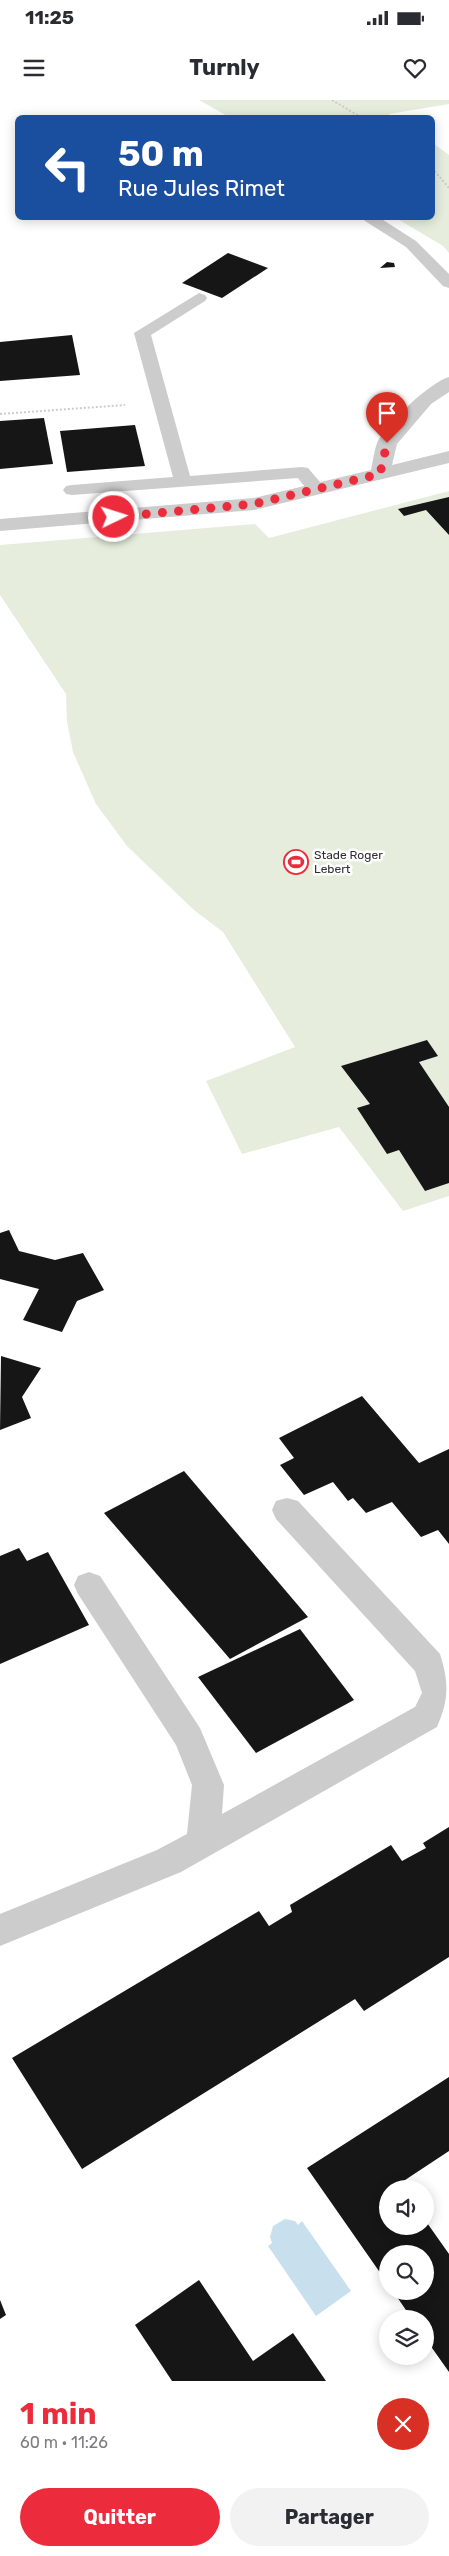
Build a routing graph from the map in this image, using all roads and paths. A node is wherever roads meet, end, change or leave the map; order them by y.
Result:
1 (332, 100) edge
2 (357, 115) edge
3 (435, 172) edge
4 (449, 188) edge
5 (373, 220) edge
6 (449, 283) edge
7 (199, 298) dead end
8 (449, 383) edge
9 (161, 402) junction
10 (0, 414) edge
11 (449, 457) edge
12 (380, 474) junction
13 (183, 480) junction
14 (317, 489) junction
15 (72, 490) dead end
16 (0, 525) edge
17 (287, 1510) dead end
18 (89, 1585) dead end
19 (203, 1843) junction
20 (0, 1930) edge

1 - 2 path
3 - 4 path
5 - 6 lane
7 - 9 lane
8 - 12 street
9 - 10 path
9 - 13 lane
11 - 12 street
12 - 14 street
13 - 14 lane
13 - 15 lane
14 - 16 street
17 - 19 street
18 - 19 street
19 - 20 street

